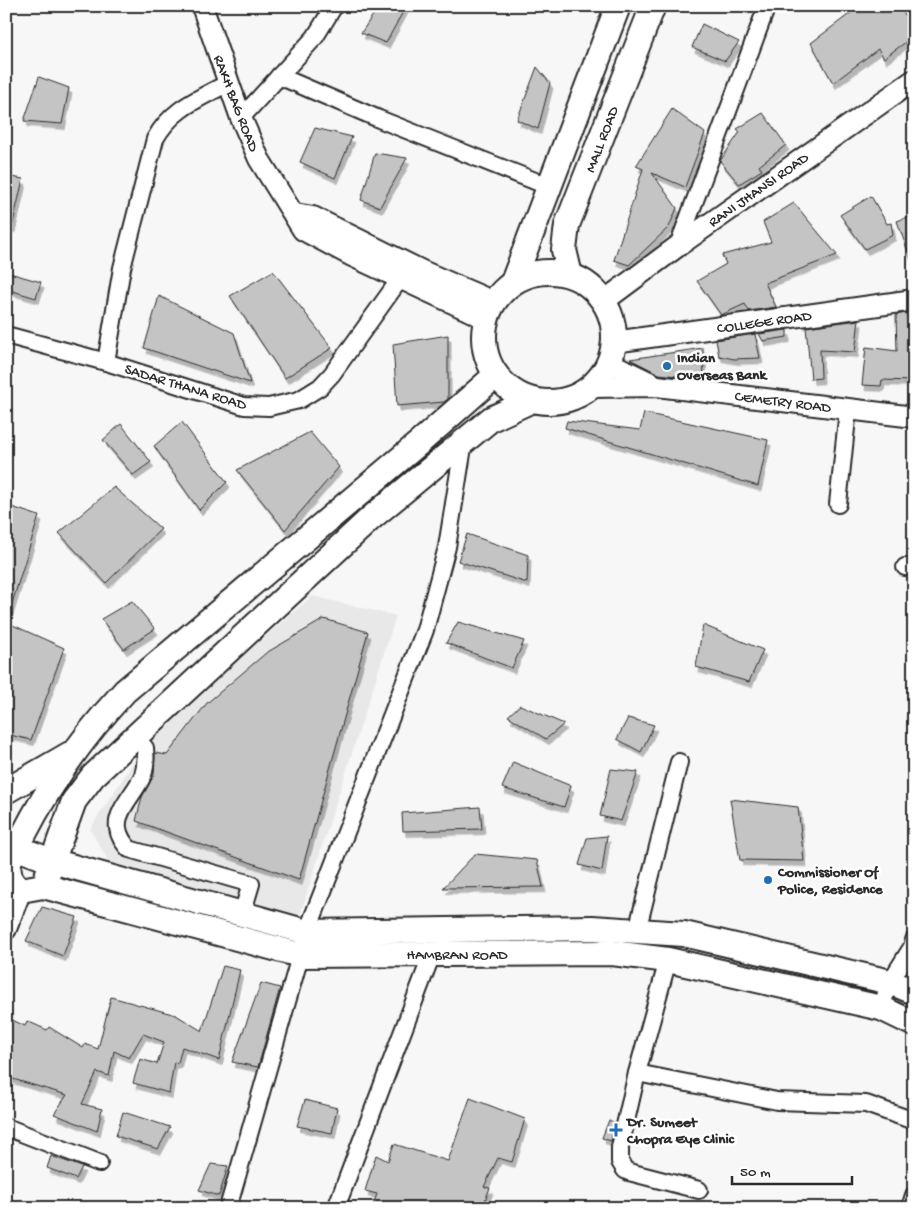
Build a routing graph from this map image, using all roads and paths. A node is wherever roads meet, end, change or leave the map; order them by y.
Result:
1 (202, 6) edge
2 (334, 6) edge
3 (618, 6) edge
4 (653, 6) edge
5 (767, 6) edge
6 (279, 76) junction
7 (914, 80) edge
8 (228, 82) junction
9 (240, 118) junction
10 (550, 187) junction
11 (295, 214) junction
12 (678, 246) junction
13 (570, 275) junction
14 (400, 279) junction
15 (513, 282) junction
16 (914, 300) edge
17 (604, 301) junction
18 (490, 310) junction
19 (6, 335) edge
20 (612, 352) junction
21 (106, 362) junction
22 (496, 375) junction
23 (657, 386) junction
24 (592, 387) junction
25 (532, 400) junction
26 (848, 409) junction
27 (914, 417) edge
28 (464, 441) junction
29 (838, 504) dead end
30 (135, 737) junction
31 (80, 748) junction
32 (679, 762) dead end
33 (6, 791) edge
34 (11, 846) edge
35 (52, 861) junction
36 (20, 880) edge
37 (242, 914) junction
38 (6, 929) edge
39 (637, 931) junction
40 (307, 932) junction
41 (913, 948) edge
42 (432, 954) junction
43 (300, 955) junction
44 (668, 960) junction
45 (890, 982) junction
46 (914, 992) edge
47 (882, 1008) junction
48 (913, 1022) edge
49 (637, 1073) junction
50 (914, 1121) edge
51 (6, 1127) edge
52 (99, 1163) dead end
53 (699, 1190) dead end
54 (914, 1195) edge
55 (228, 1208) edge
56 (336, 1208) edge
57 (910, 1208) edge

1 - 8 street, RAKH BAG ROAD
2 - 6 street
3 - 10 main road, MALL ROAD
4 - 13 main road, MALL ROAD
5 - 12 street
6 - 9 street
6 - 10 street
7 - 12 street, RANI JHANSI ROAD
8 - 9 street, RAKH BAG ROAD
8 - 21 street
9 - 11 street, RAKH BAG ROAD
10 - 15 main road, MALL ROAD
11 - 14 street, RAKH BAG ROAD
11 - 18 street
12 - 17 street, RANI JHANSI ROAD
13 - 15 main road
13 - 17 main road
14 - 18 street, RAKH BAG ROAD
14 - 21 street, SADAR THANA ROAD
15 - 18 main road
16 - 20 street, COLLEGE ROAD
17 - 20 main road
18 - 22 main road
19 - 21 street, SADAR THANA ROAD
20 - 23 street
20 - 24 main road
22 - 25 main road
22 - 31 main road
23 - 24 street, CEMETRY ROAD
23 - 26 street, CEMETRY ROAD
24 - 25 main road
25 - 28 main road
26 - 27 street, CEMETRY ROAD
26 - 29 street
28 - 30 main road
28 - 40 street
30 - 35 main road
30 - 37 street
31 - 33 main road
31 - 34 main road
32 - 39 street
34 - 35 main road, HAMBRAN ROAD
34 - 36 main road
35 - 36 main road
35 - 37 main road, HAMBRAN ROAD
36 - 38 street
36 - 43 main road, HAMBRAN ROAD
37 - 40 main road, HAMBRAN ROAD
39 - 40 main road, HAMBRAN ROAD
39 - 45 main road, HAMBRAN ROAD
40 - 43 street
41 - 45 street
42 - 43 main road, HAMBRAN ROAD
42 - 44 main road, HAMBRAN ROAD
42 - 56 street
43 - 55 street
44 - 47 main road, HAMBRAN ROAD
44 - 49 street
45 - 46 main road, HAMBRAN ROAD
45 - 47 street
47 - 48 main road, HAMBRAN ROAD
49 - 50 street
49 - 53 street
51 - 52 street
54 - 57 street

